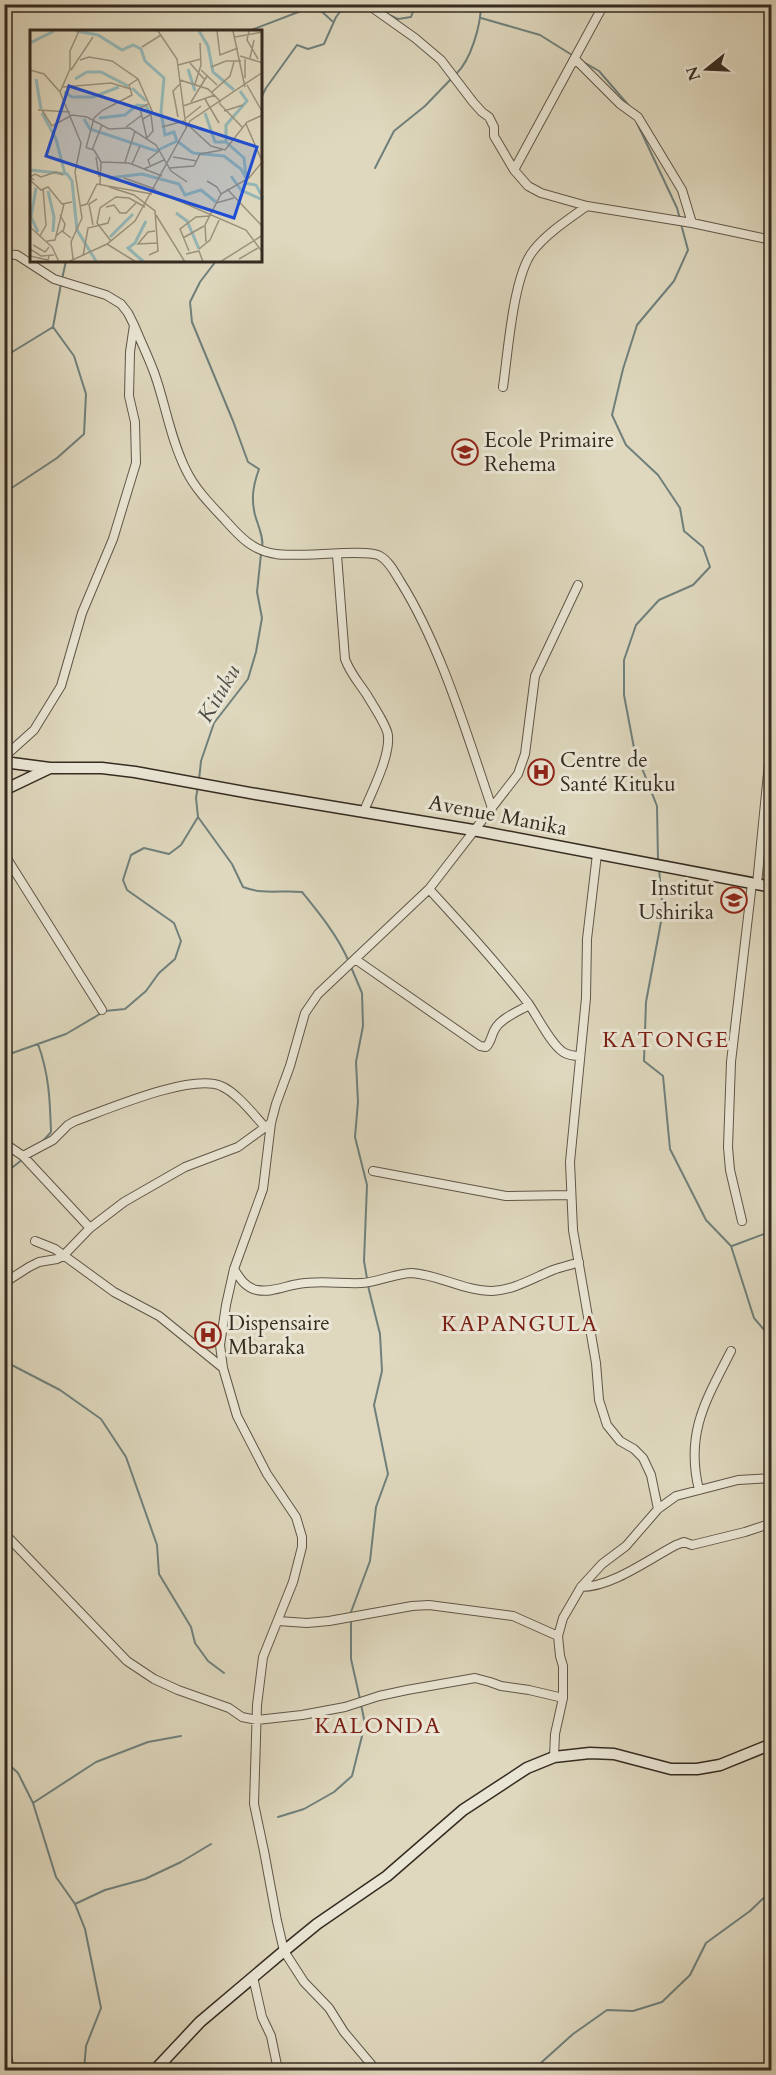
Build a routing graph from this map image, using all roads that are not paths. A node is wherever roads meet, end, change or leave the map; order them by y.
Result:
1 (14, 4) edge
2 (368, 4) edge
3 (604, 4) edge
4 (4, 13) edge
5 (575, 59) junction
6 (514, 170) junction
7 (587, 206) junction
8 (692, 223) junction
9 (771, 240) edge
10 (4, 254) edge
11 (134, 325) junction
12 (503, 387) dead end
13 (337, 555) junction
14 (578, 585) dead end
15 (771, 734) edge
16 (4, 760) edge
17 (50, 768) junction
18 (4, 790) edge
19 (492, 808) junction
20 (364, 811) junction
21 (473, 830) junction
22 (4, 854) edge
23 (597, 854) junction
24 (755, 884) junction
25 (771, 887) edge
26 (429, 889) junction
27 (355, 959) junction
28 (529, 1005) junction
29 (102, 1010) dead end
30 (580, 1056) junction
31 (268, 1125) junction
32 (4, 1143) edge
33 (23, 1156) junction
34 (373, 1171) dead end
35 (571, 1195) junction
36 (742, 1221) dead end
37 (90, 1227) junction
38 (35, 1241) dead end
39 (63, 1256) junction
40 (579, 1262) junction
41 (234, 1269) junction
42 (4, 1283) edge
43 (730, 1351) dead end
44 (223, 1368) junction
45 (771, 1478) edge
46 (699, 1490) junction
47 (658, 1509) junction
48 (771, 1523) edge
49 (4, 1533) edge
50 (581, 1587) junction
51 (278, 1621) junction
52 (558, 1636) junction
53 (563, 1698) junction
54 (257, 1720) junction
55 (771, 1744) edge
56 (554, 1757) junction
57 (284, 1951) junction
58 (253, 1977) junction
59 (4, 2041) edge
60 (10, 2070) edge
61 (155, 2070) edge
62 (278, 2070) edge
63 (376, 2070) edge

1 - 4 street
2 - 6 street
3 - 5 street
5 - 6 street
5 - 8 street
6 - 7 street
7 - 8 street
7 - 12 street
8 - 9 street
10 - 11 street
11 - 13 street
11 - 16 street
13 - 19 street
13 - 20 street
14 - 19 street
15 - 24 street
16 - 17 street, Avenue Manika
17 - 18 street
17 - 20 street, Avenue Manika
19 - 21 street
20 - 21 street, Avenue Manika
21 - 23 street, Avenue Manika
21 - 26 street
22 - 29 street
23 - 24 street, Avenue Manika
23 - 30 street
24 - 25 street, Avenue Manika
24 - 36 street
26 - 27 street
26 - 28 street
27 - 28 street
27 - 31 street
28 - 30 street
30 - 35 street
31 - 33 street
31 - 37 street
31 - 41 street
32 - 33 street
33 - 37 street
34 - 35 street
35 - 40 street
37 - 39 street
38 - 39 street
39 - 42 street
39 - 44 street
40 - 41 street
40 - 47 street
41 - 44 street
43 - 46 street
44 - 51 street
45 - 46 street
46 - 47 street
47 - 50 street
48 - 50 street
49 - 54 street
50 - 52 street
51 - 52 street
51 - 54 street
52 - 53 street
53 - 54 street
53 - 56 street
54 - 57 street
55 - 56 street
56 - 57 street
57 - 58 street
57 - 63 street
58 - 61 street
58 - 62 street
59 - 60 street

